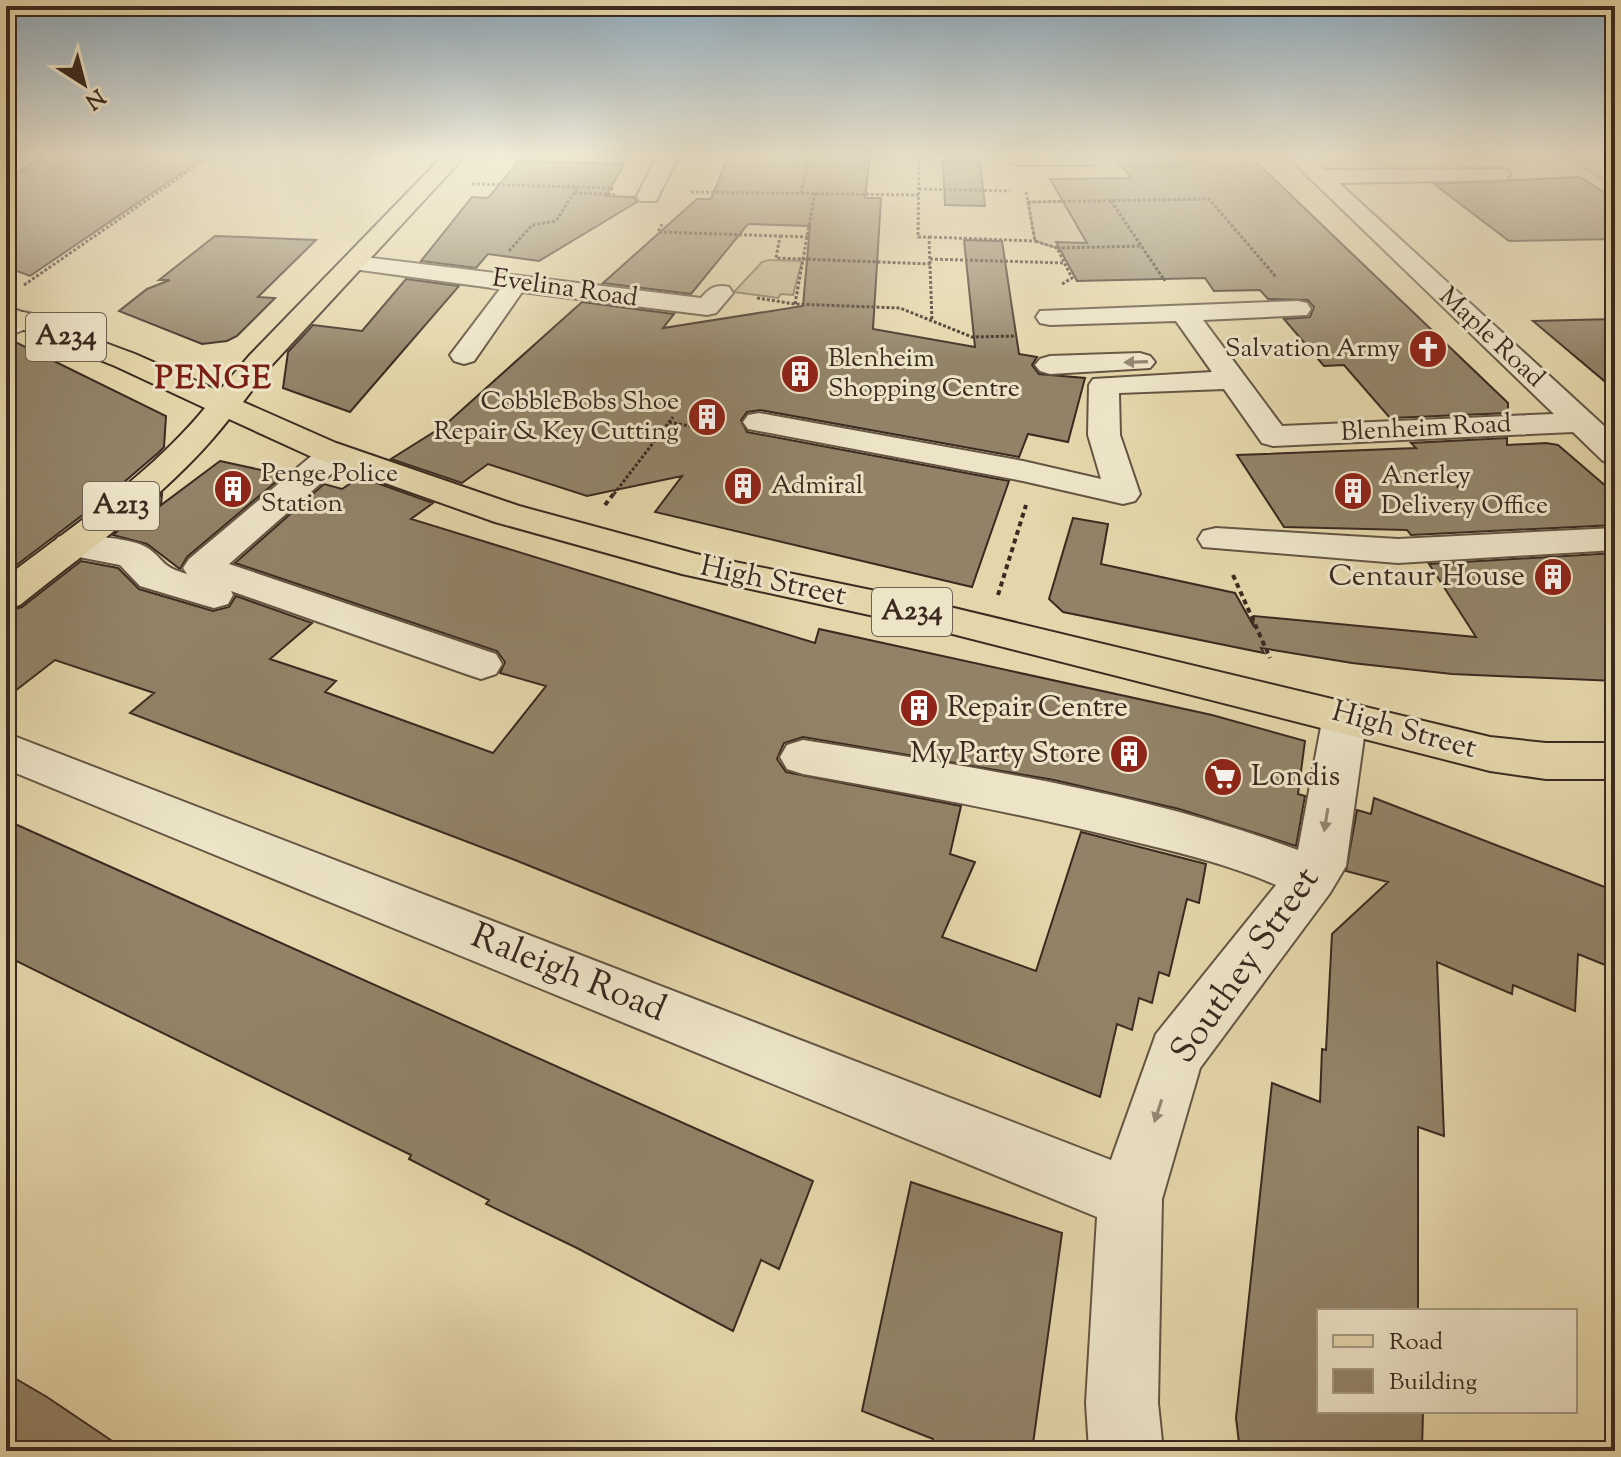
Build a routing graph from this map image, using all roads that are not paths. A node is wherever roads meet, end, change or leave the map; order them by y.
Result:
1 (390, 225) edge
2 (1371, 225) edge
3 (355, 263) junction
4 (475, 277) junction
5 (510, 293) junction
6 (720, 293) road end
7 (580, 304) dead end
8 (1298, 309) dead end
9 (14, 313) edge
10 (1184, 313) junction
11 (1050, 317) road end
12 (464, 355) dead end
13 (1050, 365) dead end
14 (1222, 369) junction
15 (224, 404) junction
16 (759, 422) road end
17 (1579, 422) junction
18 (334, 454) junction
19 (1615, 454) edge
20 (1216, 539) road end
21 (1615, 539) edge
22 (71, 545) junction
23 (187, 583) dead end
24 (6, 596) edge
25 (481, 664) dead end
26 (1345, 716) junction
27 (6, 750) edge
28 (803, 757) dead end
29 (1610, 769) edge
30 (1312, 878) junction
31 (1130, 1199) junction
32 (1126, 1451) edge

1 - 3 main road, A213
2 - 17 street, Maple Road
3 - 4 street, Evelina Road
3 - 15 main road, A213
4 - 5 street
4 - 6 street, Evelina Road
5 - 7 street
5 - 12 street
8 - 10 street
9 - 15 main road, High Street / A234
10 - 11 street
10 - 14 street
14 -> 13 street
14 - 16 street
14 - 17 street, Blenheim Road
15 - 18 main road, High Street / A234
15 - 22 main road, A213
17 - 19 street, Maple Road
18 - 25 street
18 - 26 main road, High Street / A234
20 - 21 street
22 - 23 street
22 - 24 main road, A213
26 - 29 main road, High Street / A234
26 -> 30 street, Southey Street
27 - 31 street, Raleigh Road
28 - 30 street
30 -> 31 street, Southey Street
31 - 32 street, Southey Street

